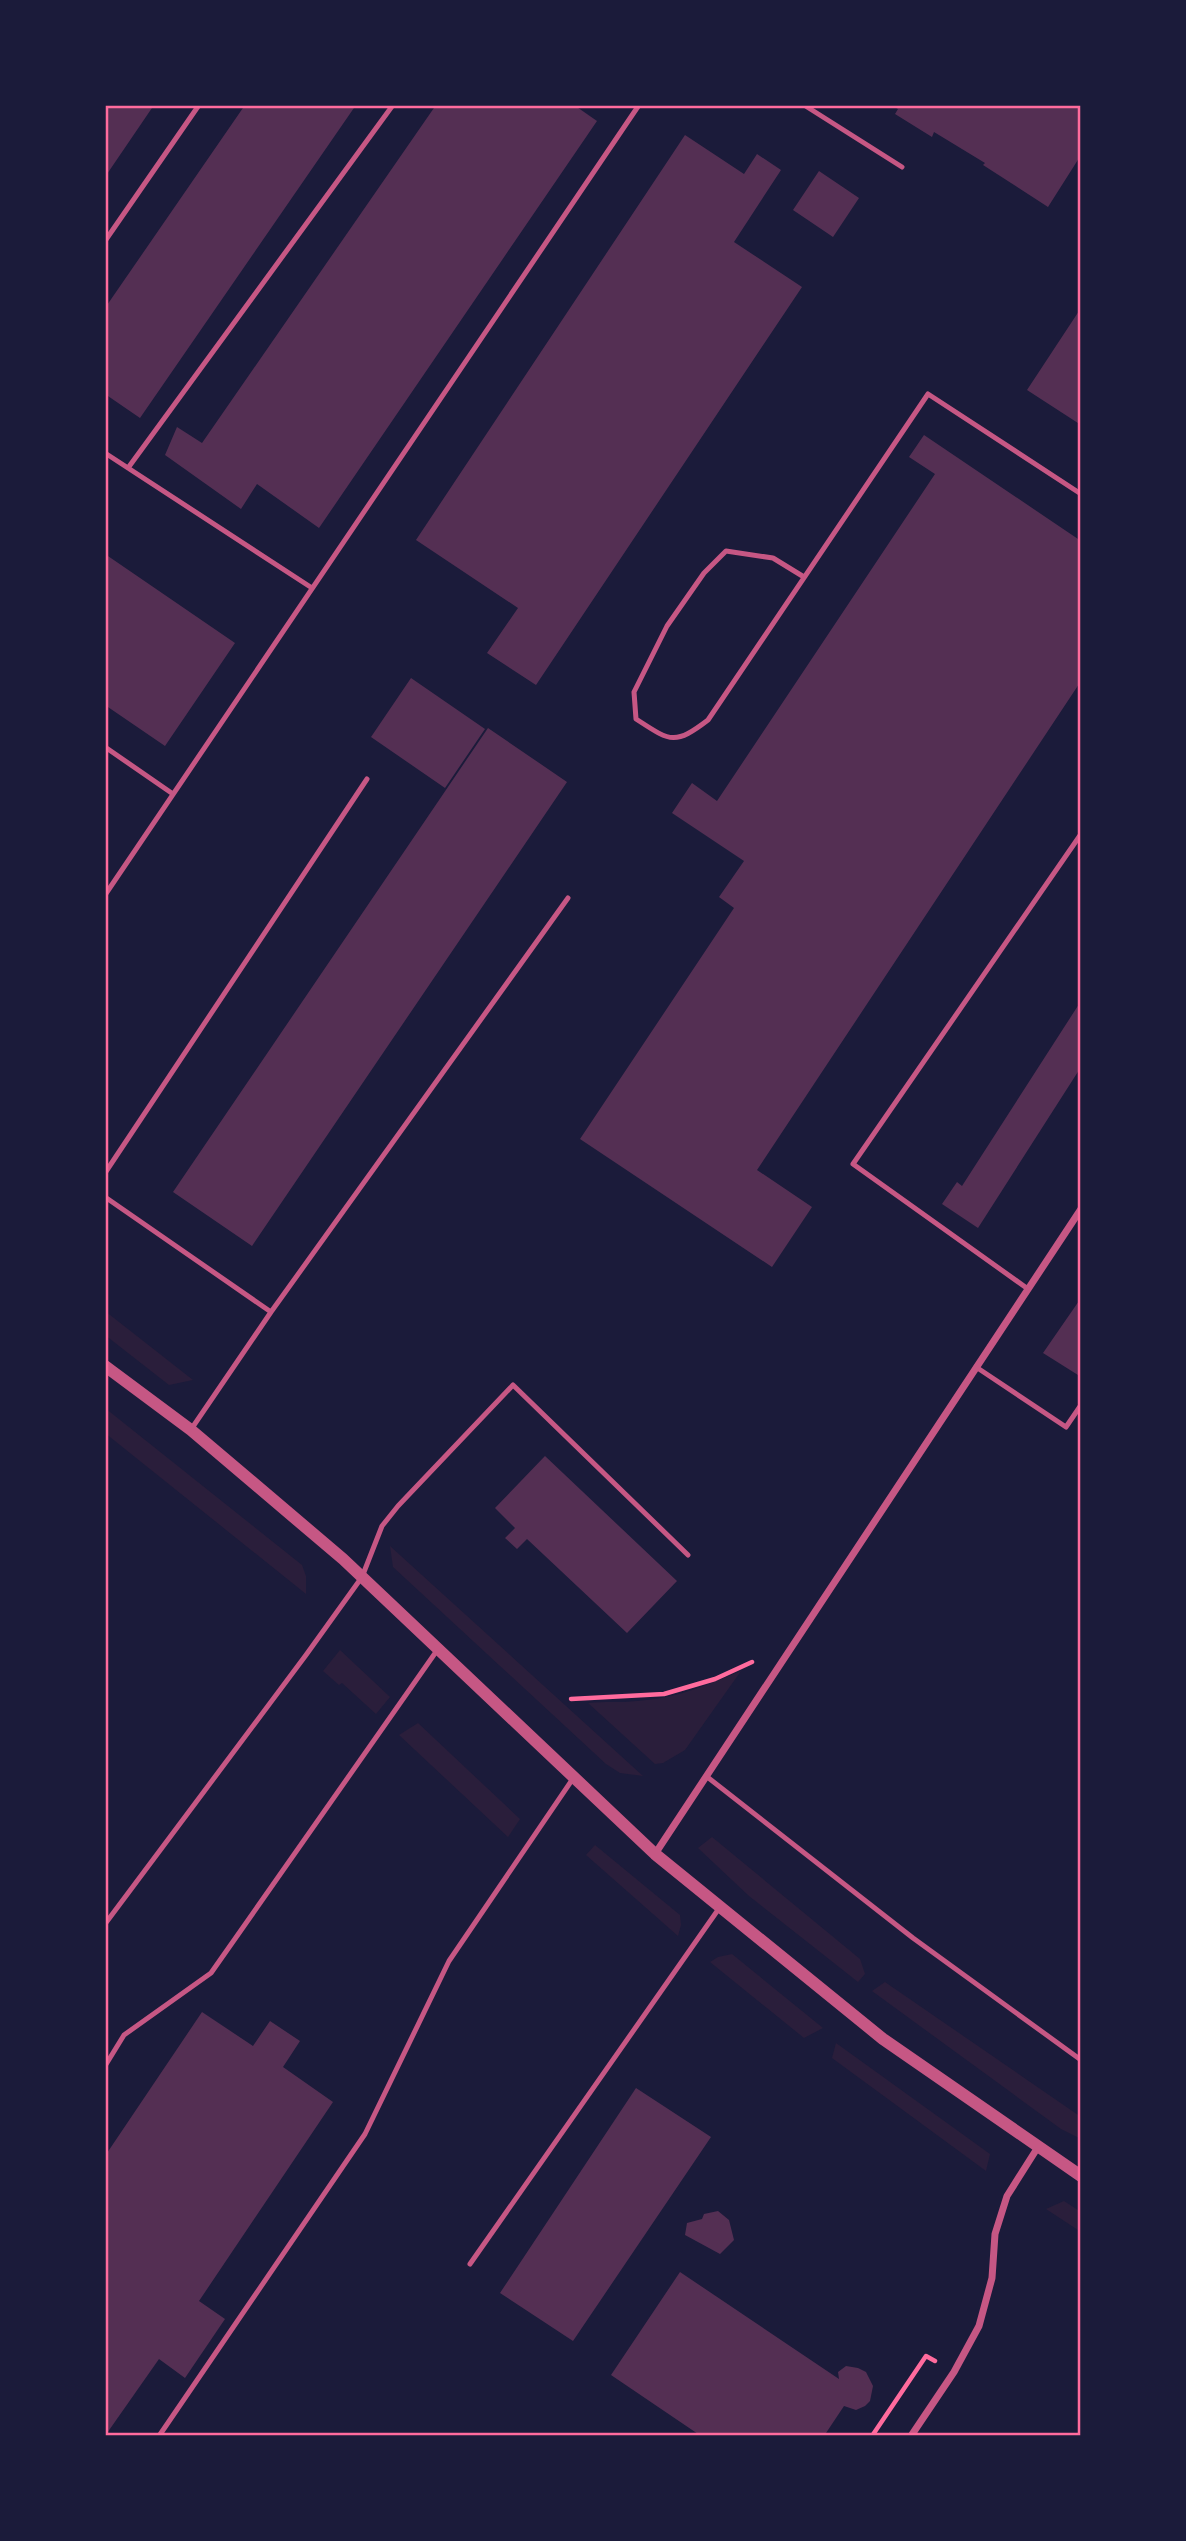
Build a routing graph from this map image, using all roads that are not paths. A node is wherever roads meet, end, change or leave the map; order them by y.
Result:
1 (199, 105) edge
2 (393, 105) edge
3 (639, 105) edge
4 (804, 105) edge
5 (902, 167) dead end
6 (105, 240) edge
7 (105, 453) edge
8 (128, 468) junction
9 (1081, 494) edge
10 (804, 577) junction
11 (312, 589) junction
12 (105, 747) edge
13 (367, 779) dead end
14 (173, 794) junction
15 (1081, 834) edge
16 (105, 895) edge
17 (568, 898) dead end
18 (105, 1173) edge
19 (105, 1197) edge
20 (1081, 1209) edge
21 (1028, 1289) junction
22 (271, 1312) junction
23 (105, 1366) edge
24 (976, 1367) junction
25 (1081, 1405) edge
26 (191, 1430) junction
27 (688, 1555) dead end
28 (362, 1577) junction
29 (438, 1649) junction
30 (706, 1776) junction
31 (574, 1777) junction
32 (655, 1854) junction
33 (720, 1907) junction
34 (105, 1924) edge
35 (1081, 2060) edge
36 (105, 2066) edge
37 (1038, 2147) junction
38 (1081, 2176) edge
39 (470, 2264) dead end
40 (159, 2436) edge
41 (911, 2436) edge

1 - 6 lane
2 - 8 lane
3 - 11 lane
4 - 5 lane
7 - 8 lane
8 - 11 lane
9 - 10 lane
10 - 10 lane
11 - 14 lane
12 - 14 lane
13 - 18 lane
14 - 16 lane
15 - 21 lane
17 - 22 lane
19 - 22 lane
20 - 21 street
21 - 24 street
22 - 26 lane
23 - 26 street
24 - 25 lane
24 - 30 street
26 - 28 street
27 - 28 lane
28 - 29 street
28 - 34 lane
29 - 31 street
29 - 36 lane
30 - 32 street
30 - 35 lane
31 - 32 street
31 - 40 lane
32 - 33 street
33 - 37 street
33 - 39 lane
37 - 38 street
37 - 41 street

